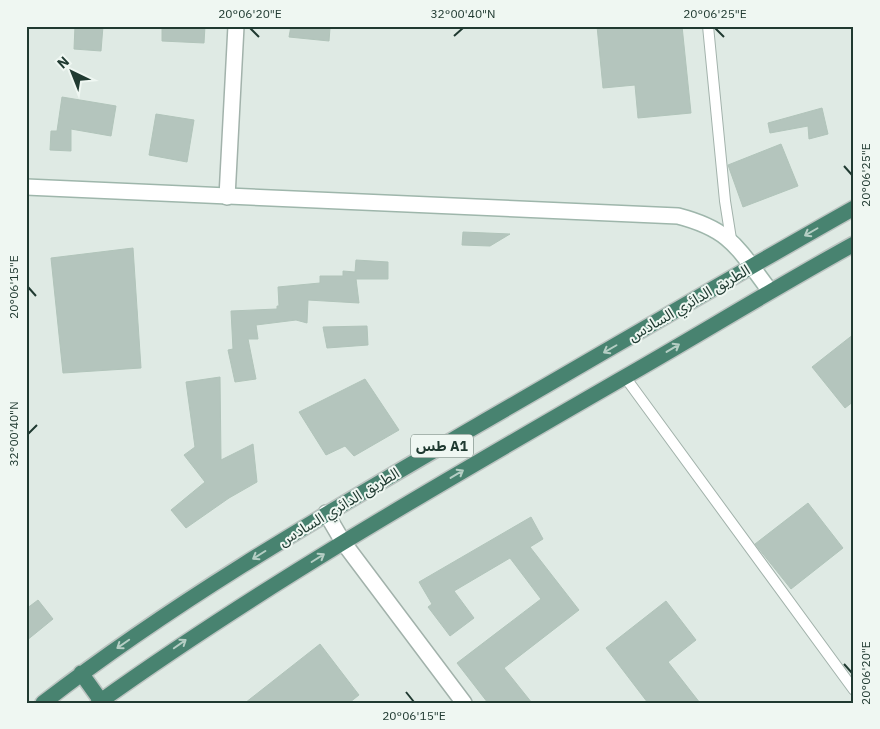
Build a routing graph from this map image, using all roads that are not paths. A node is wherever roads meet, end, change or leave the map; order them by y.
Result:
1 (236, 26) edge
2 (708, 26) edge
3 (26, 187) edge
4 (227, 197) junction
5 (854, 208) edge
6 (731, 239) junction
7 (854, 244) edge
8 (751, 266) junction
9 (770, 291) junction
10 (625, 377) junction
11 (326, 513) junction
12 (343, 542) junction
13 (81, 673) junction
14 (854, 690) edge
15 (99, 702) edge
16 (43, 703) edge
17 (464, 703) edge

1 - 4 main road
2 - 6 lane
3 - 4 main road
4 - 6 main road
5 -> 8 highway, الطريق الدائري السادس / طس A1
6 - 8 main road
7 - 9 highway, الطريق الدائري السادس / طس A1
8 - 9 main road
8 -> 11 highway, الطريق الدائري السادس / طس A1
10 -> 9 highway, الطريق الدائري السادس / طس A1
12 -> 10 highway, الطريق الدائري السادس / طس A1
10 - 14 lane
11 - 12 main road
11 -> 13 highway, الطريق الدائري السادس / طس A1
15 -> 12 highway, الطريق الدائري السادس / طس A1
12 - 17 main road
13 - 15 highway
13 - 16 highway, الطريق الدائري السادس / طس A1

